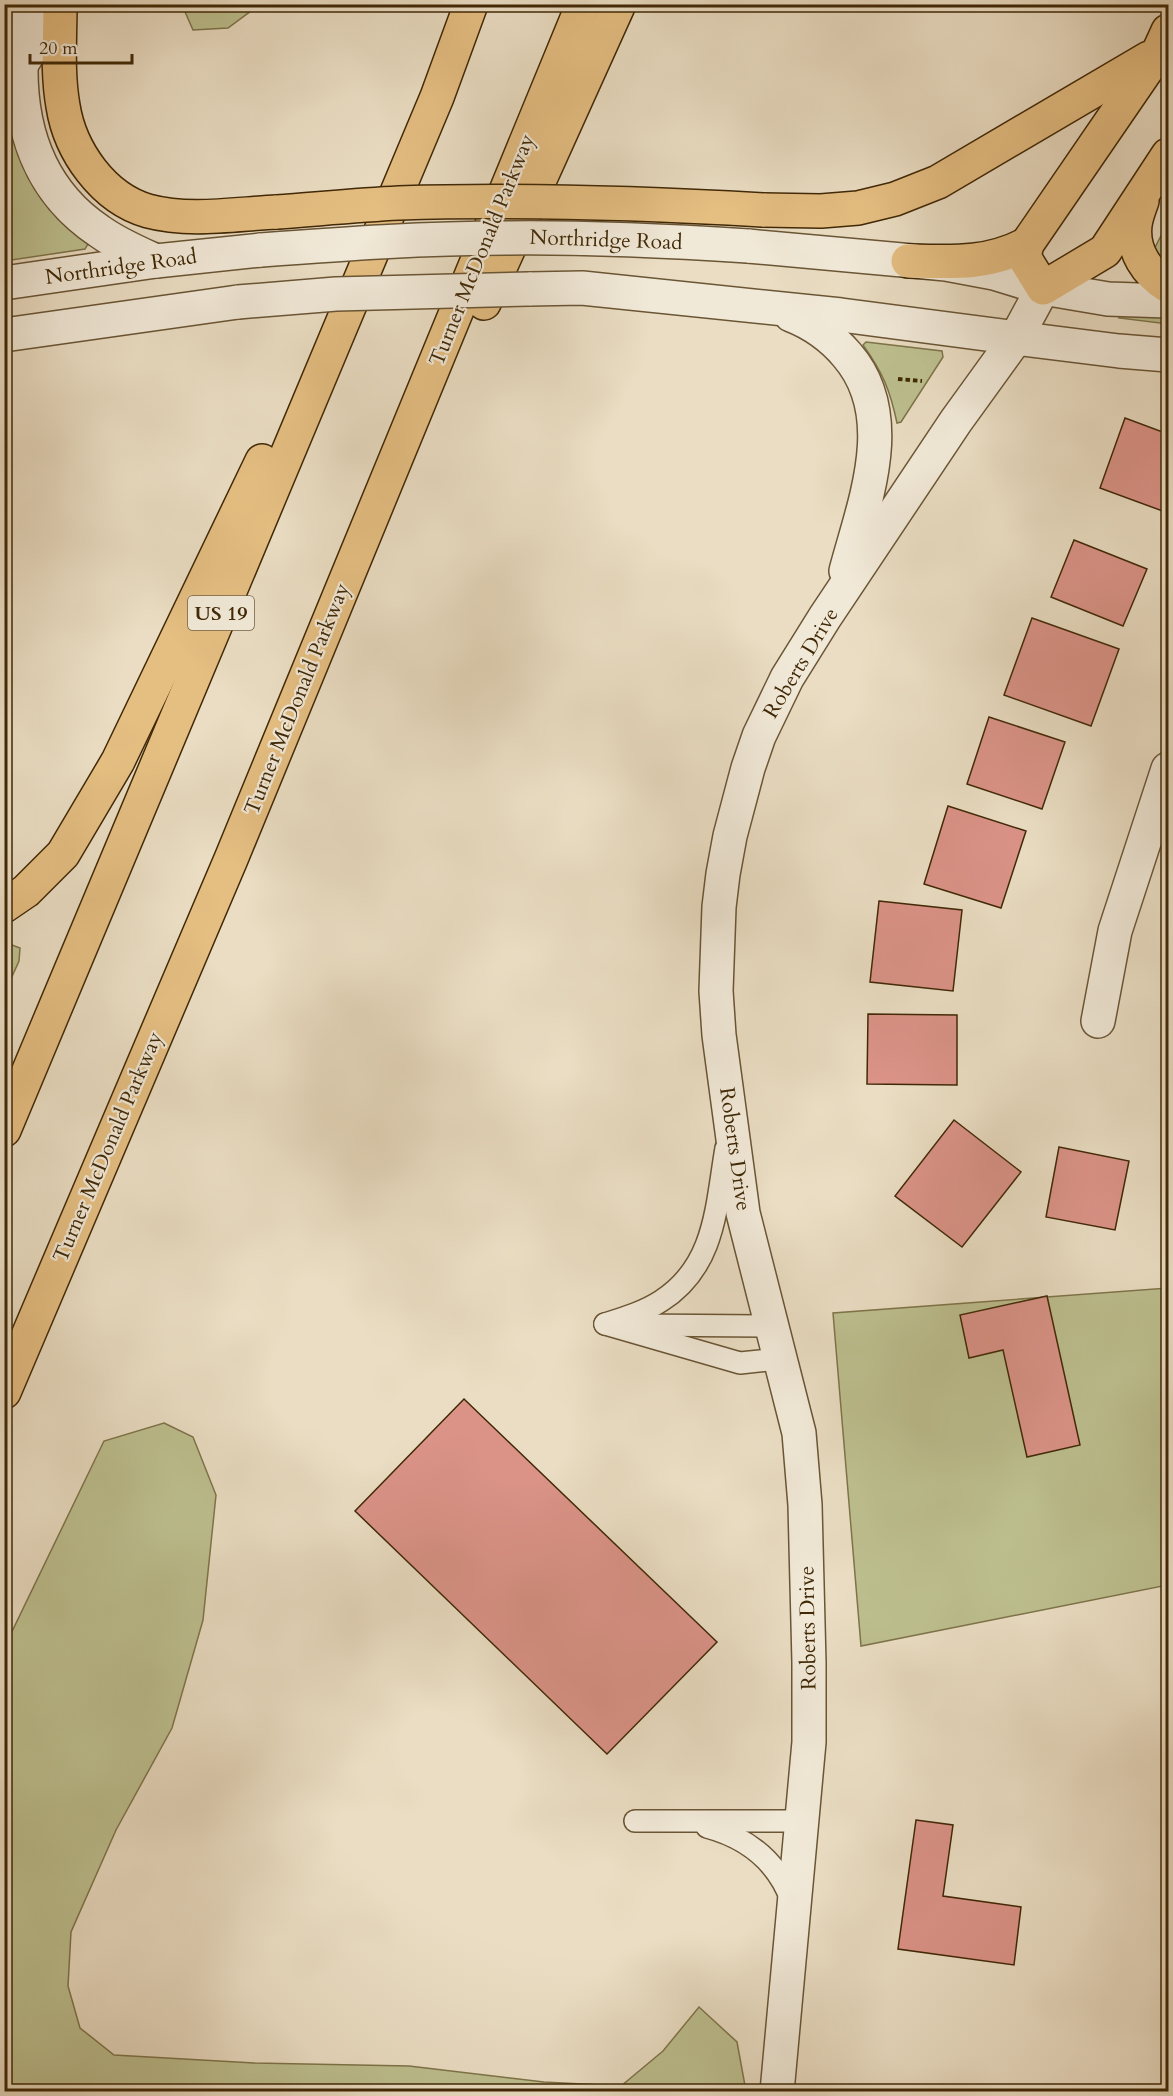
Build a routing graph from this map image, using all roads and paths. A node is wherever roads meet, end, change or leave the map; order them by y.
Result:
1 (26, 4) edge
2 (60, 4) edge
3 (471, 4) edge
4 (583, 4) edge
5 (619, 4) edge
6 (4, 34) edge
7 (1163, 42) edge
8 (13, 78) edge
9 (437, 97) junction
10 (1168, 155) edge
11 (1145, 191) junction
12 (1027, 244) junction
13 (156, 261) junction
14 (908, 261) junction
15 (4, 283) edge
16 (1168, 286) edge
17 (1043, 288) junction
18 (1168, 301) edge
19 (724, 304) junction
20 (4, 335) edge
21 (1017, 338) junction
22 (1168, 355) edge
23 (896, 380) dead end
24 (922, 381) dead end
25 (840, 598) junction
26 (1168, 769) edge
27 (231, 859) junction
28 (4, 906) edge
29 (1098, 1021) dead end
30 (731, 1117) junction
31 (4, 1130) edge
32 (605, 1324) junction
33 (771, 1326) junction
34 (779, 1359) junction
35 (4, 1392) edge
36 (635, 1821) dead end
37 (801, 1821) junction
38 (680, 1822) junction
39 (794, 1909) junction
40 (777, 2091) edge

1 - 6 street
2 - 7 highway, bridge
2 - 8 street
3 - 9 highway, US 19
4 - 27 highway, Turner McDonald Parkway
5 - 27 highway
7 - 12 highway
8 - 13 street
9 - 28 highway
9 - 31 highway, US 19
10 - 11 highway
11 - 16 highway
11 - 17 highway
12 - 14 highway
12 - 17 highway
13 - 14 street, Northridge Road, bridge
13 - 15 street, Northridge Road
14 - 17 street, Northridge Road
17 - 18 street, Northridge Road
17 - 21 street, Roberts Drive
19 - 20 street, bridge
19 - 21 street
19 - 25 street
21 - 22 street
21 - 25 street, Roberts Drive
23 - 24 path
25 - 30 street, Roberts Drive
26 - 29 street
27 - 35 highway, Turner McDonald Parkway
30 - 32 lane
30 - 33 street, Roberts Drive
32 - 33 lane
32 - 34 lane
33 - 34 street, Roberts Drive
34 - 37 street, Roberts Drive
36 - 38 lane
37 - 38 lane
37 - 39 street, Roberts Drive
38 - 39 lane
39 - 40 street, Roberts Drive

